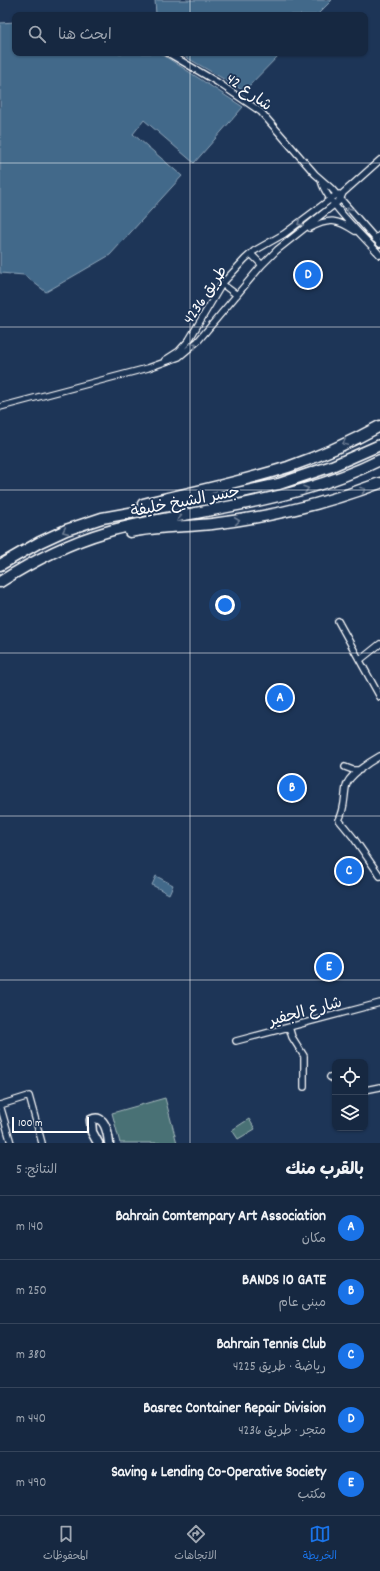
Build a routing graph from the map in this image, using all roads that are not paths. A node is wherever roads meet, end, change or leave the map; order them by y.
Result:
1 (173, 56) edge
2 (380, 160) edge
3 (321, 180) junction
4 (343, 193) junction
5 (336, 195) junction
6 (330, 199) junction
7 (340, 200) junction
8 (335, 205) junction
9 (299, 234) junction
10 (361, 235) junction
11 (378, 237) edge
12 (380, 244) edge
13 (251, 254) junction
14 (380, 255) edge
15 (262, 265) junction
16 (222, 284) junction
17 (237, 295) junction
18 (160, 364) junction
19 (0, 407) edge
20 (380, 426) edge
21 (380, 445) edge
22 (380, 460) edge
23 (380, 483) edge
24 (102, 518) junction
25 (87, 538) junction
26 (0, 565) edge
27 (0, 582) edge
28 (338, 621) dead end
29 (380, 644) edge
30 (360, 660) junction
31 (380, 697) edge
32 (380, 756) edge
33 (345, 767) dead end
34 (362, 769) junction
35 (380, 876) edge
36 (380, 1003) edge
37 (289, 1027) junction
38 (236, 1041) dead end
39 (304, 1087) dead end
40 (380, 1087) edge
41 (368, 1089) edge
42 (0, 1105) edge
43 (11, 1143) edge
44 (42, 1143) edge
45 (98, 1143) edge
46 (109, 1143) edge

1 - 3 street, شارع 42
2 - 4 street
3 - 5 street, شارع 42
3 - 6 street, شارع 42
4 - 5 street
4 - 7 street
5 - 6 street
5 - 7 street, شارع 42
6 - 8 street, شارع 42
6 -> 13 street, طريق 4236
7 - 8 street
11 -> 7 street, شارع 42
8 - 9 street, طريق 4236
8 - 10 street, شارع 42
9 - 10 street
9 - 15 street, طريق 4236
10 - 14 street, شارع 42
11 - 12 street, شارع 42
13 - 15 street
13 - 16 street, طريق 4236
15 - 17 street, طريق 4236
16 - 17 street
16 - 18 street, طريق 4236
18 -> 17 street, طريق 4236
18 - 19 street, طريق 4236
20 -> 24 highway
21 - 24 highway, جسر الشيخ خليفة
25 -> 22 highway, جسر الشيخ خليفة
25 -> 23 highway
24 -> 26 highway, جسر الشيخ خليفة
25 - 27 highway, جسر الشيخ خليفة
28 - 30 street
29 - 30 street
30 - 31 street
32 - 34 street
33 - 34 street
34 - 35 street
36 - 37 street, شارع الجفير
37 - 38 street, شارع الجفير
37 - 39 street
40 - 41 street
42 - 43 street
42 - 44 street
45 - 46 main road

